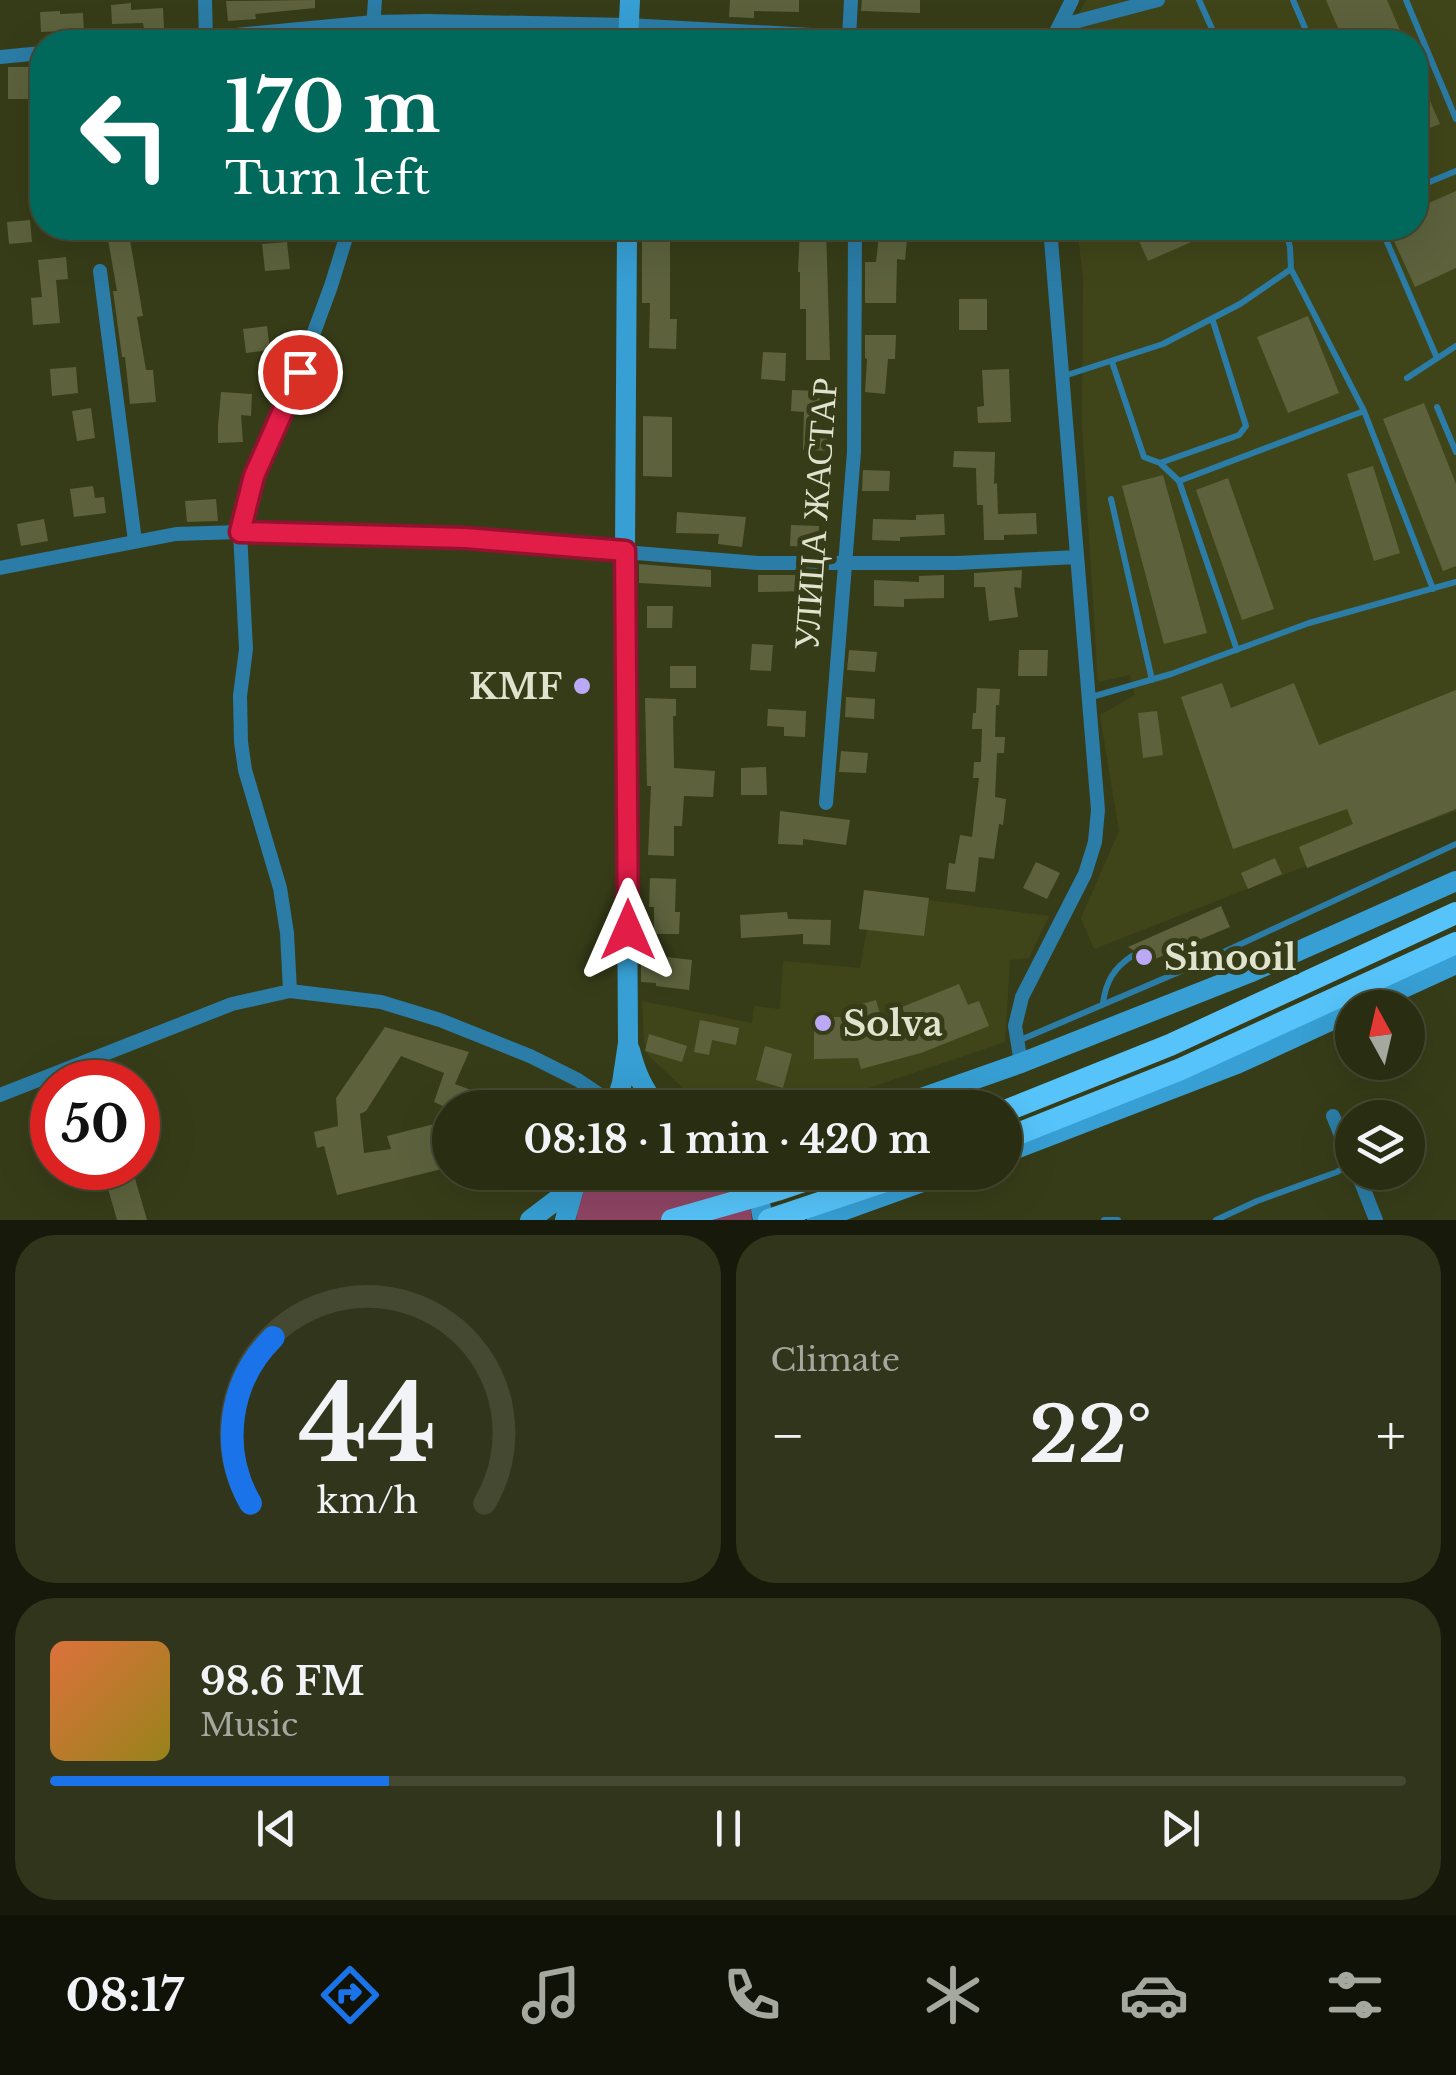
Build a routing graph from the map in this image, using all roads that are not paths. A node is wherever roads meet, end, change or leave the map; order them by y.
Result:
1 (205, 0) edge
2 (375, 0) edge
3 (630, 0) edge
4 (851, 0) edge
5 (1072, 0) edge
6 (1158, 0) edge
7 (1198, 0) edge
8 (1293, 0) edge
9 (1406, 0) edge
10 (374, 22) junction
11 (1059, 26) junction
12 (206, 30) edge
13 (295, 30) edge
14 (373, 30) edge
15 (566, 30) edge
16 (628, 30) edge
17 (849, 30) edge
18 (1057, 30) edge
19 (1212, 30) edge
20 (1305, 30) edge
21 (1419, 30) edge
22 (1428, 52) edge
23 (30, 54) edge
24 (0, 56) edge
25 (1456, 119) edge
26 (1456, 171) edge
27 (1428, 183) edge
28 (345, 240) edge
29 (627, 240) edge
30 (855, 240) edge
31 (1051, 240) edge
32 (1288, 240) edge
33 (1386, 240) edge
34 (1291, 269) junction
35 (100, 271) dead end
36 (1212, 318) junction
37 (1456, 346) edge
38 (1437, 358) junction
39 (1112, 362) junction
40 (1062, 377) junction
41 (1407, 378) dead end
42 (1437, 408) dead end
43 (1364, 411) junction
44 (1456, 452) edge
45 (1160, 464) junction
46 (1179, 481) junction
47 (1111, 499) dead end
48 (240, 532) junction
49 (135, 541) junction
50 (625, 551) junction
51 (1077, 557) junction
52 (843, 562) junction
53 (0, 568) edge
54 (1456, 582) edge
55 (1432, 589) junction
56 (1237, 650) junction
57 (1152, 680) junction
58 (1087, 699) junction
59 (826, 803) dead end
60 (1456, 844) edge
61 (1456, 880) edge
62 (1456, 913) edge
63 (1456, 944) edge
64 (1182, 947) dead end
65 (1132, 956) dead end
66 (1200, 963) junction
67 (1456, 964) edge
68 (1250, 973) junction
69 (1399, 990) edge
70 (290, 991) junction
71 (1102, 1004) junction
72 (1335, 1019) edge
73 (1018, 1041) junction
74 (628, 1043) junction
75 (1021, 1063) junction
76 (592, 1090) edge
77 (620, 1090) edge
78 (644, 1090) edge
79 (944, 1090) edge
80 (0, 1095) edge
81 (1022, 1104) edge
82 (1022, 1133) edge
83 (1022, 1146) edge
84 (1335, 1173) edge
85 (567, 1190) edge
86 (574, 1190) edge
87 (754, 1190) edge
88 (777, 1190) edge
89 (795, 1190) edge
90 (857, 1190) edge
91 (900, 1190) edge
92 (1364, 1190) edge
93 (826, 1217) edge
94 (530, 1220) edge
95 (566, 1220) edge
96 (672, 1220) edge
97 (766, 1220) edge
98 (1104, 1220) edge
99 (1118, 1220) edge
100 (1216, 1220) edge
101 (1376, 1220) edge

1 - 12 street
2 - 10 street
3 - 16 main road
4 - 17 street
5 - 11 street
6 - 11 street
7 - 19 lane
8 - 20 lane
9 - 21 lane
10 - 13 street
10 - 14 street
10 - 15 street
11 - 18 street
22 - 25 lane
23 - 24 street
26 - 27 lane
28 - 48 street
29 - 50 main road
30 - 52 street, УЛИЦА ЖАСТАР
31 - 40 street
32 - 34 lane
33 - 38 lane
34 - 36 lane
34 - 43 lane
35 - 49 street
36 - 39 lane
36 - 45 lane
37 - 38 lane
38 - 41 lane
39 - 40 lane
39 - 45 lane
40 - 51 street
42 - 44 lane
43 - 46 lane
43 - 55 lane
45 - 46 lane
46 - 56 lane
47 - 57 lane
48 - 49 street
48 - 50 street
48 - 70 street
49 - 53 street
50 - 52 street
50 - 74 main road
51 - 52 street
51 - 58 street
52 - 59 street, УЛИЦА ЖАСТАР
54 - 55 lane
55 - 56 lane
56 - 57 lane
57 - 58 lane
58 - 73 street
60 - 66 lane
61 - 68 main road
62 - 81 highway
63 - 82 highway
64 - 66 lane
65 - 71 lane
66 - 68 lane
66 - 71 lane
67 - 69 main road
68 - 75 main road
70 - 76 street
70 - 80 street
71 - 73 lane
72 - 83 main road
73 - 75 street
74 - 77 main road
74 - 78 main road
75 - 79 main road
84 - 100 lane
85 - 94 main road
86 - 95 main road
87 - 97 main road
88 - 96 highway, bridge
89 - 93 main road
90 - 97 highway, bridge
91 - 93 main road
92 - 101 street
98 - 99 lane

